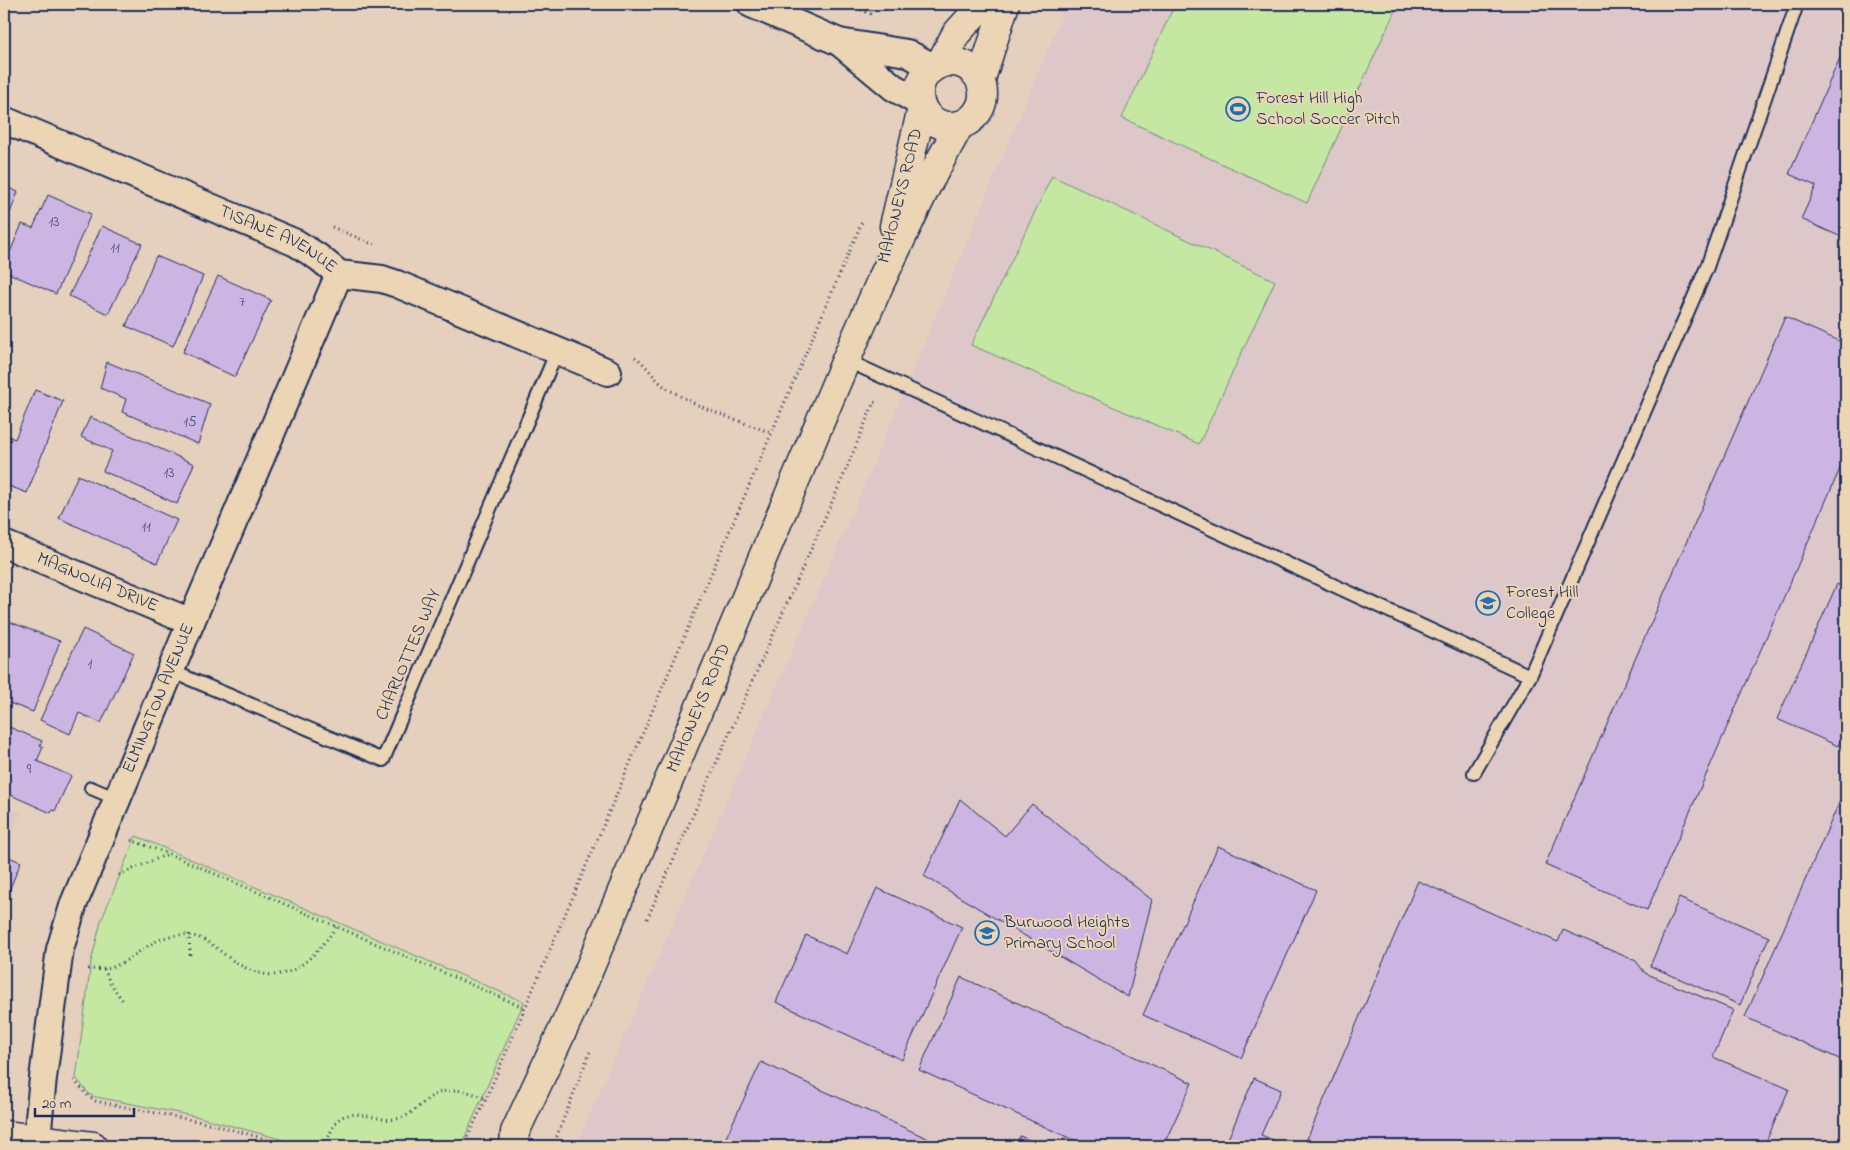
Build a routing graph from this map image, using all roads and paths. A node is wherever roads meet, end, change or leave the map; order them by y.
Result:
1 (751, 4) edge
2 (983, 4) edge
3 (1005, 4) edge
4 (1797, 4) edge
5 (839, 42) junction
6 (936, 66) junction
7 (981, 79) junction
8 (921, 105) junction
9 (4, 120) edge
10 (959, 126) junction
11 (862, 221) dead end
12 (339, 274) junction
13 (880, 284) junction
14 (557, 352) junction
15 (846, 360) junction
16 (608, 372) dead end
17 (883, 406) dead end
18 (4, 544) edge
19 (191, 622) junction
20 (171, 671) junction
21 (1530, 676) junction
22 (1474, 773) dead end
23 (91, 788) dead end
24 (117, 798) junction
25 (131, 840) dead end
26 (169, 854) junction
27 (115, 877) dead end
28 (645, 922) dead end
29 (337, 926) junction
30 (189, 934) junction
31 (190, 956) dead end
32 (86, 969) dead end
33 (104, 969) junction
34 (123, 1001) dead end
35 (525, 1008) junction
36 (594, 1040) dead end
37 (43, 1078) junction
38 (486, 1099) junction
39 (4, 1134) edge
40 (37, 1138) junction
41 (510, 1141) edge
42 (94, 1146) edge
43 (292, 1146) edge
44 (325, 1146) edge
45 (463, 1146) edge
46 (553, 1146) edge

1 - 5 street
2 - 6 main road
3 - 7 main road
4 - 21 lane
5 - 6 street
5 - 8 street
6 - 7 main road
6 - 8 main road
7 - 10 main road
8 - 10 main road
8 - 13 main road, MAHONEYS ROAD
9 - 12 street, TISANE AVENUE
10 - 13 main road, MAHONEYS ROAD
11 - 35 path
12 - 14 street, TISANE AVENUE
12 - 19 street, ELMINGTON AVENUE
13 - 15 main road, MAHONEYS ROAD
14 - 16 street, TISANE AVENUE
14 - 20 lane, CHARLOTTES WAY
15 - 21 lane
15 - 41 main road, MAHONEYS ROAD
17 - 28 path
18 - 19 street, MAGNOLIA DRIVE
19 - 20 street, ELMINGTON AVENUE
20 - 24 street, ELMINGTON AVENUE
21 - 22 lane
23 - 24 lane
24 - 37 street, ELMINGTON AVENUE
25 - 26 path
26 - 27 path
26 - 29 path
29 - 30 path
29 - 35 path
30 - 31 path
30 - 33 path
32 - 33 path
33 - 34 path
35 - 38 path
36 - 46 path
37 - 40 street, ELMINGTON AVENUE
37 - 43 path
38 - 44 path
38 - 45 path
39 - 40 main road
40 - 42 main road

